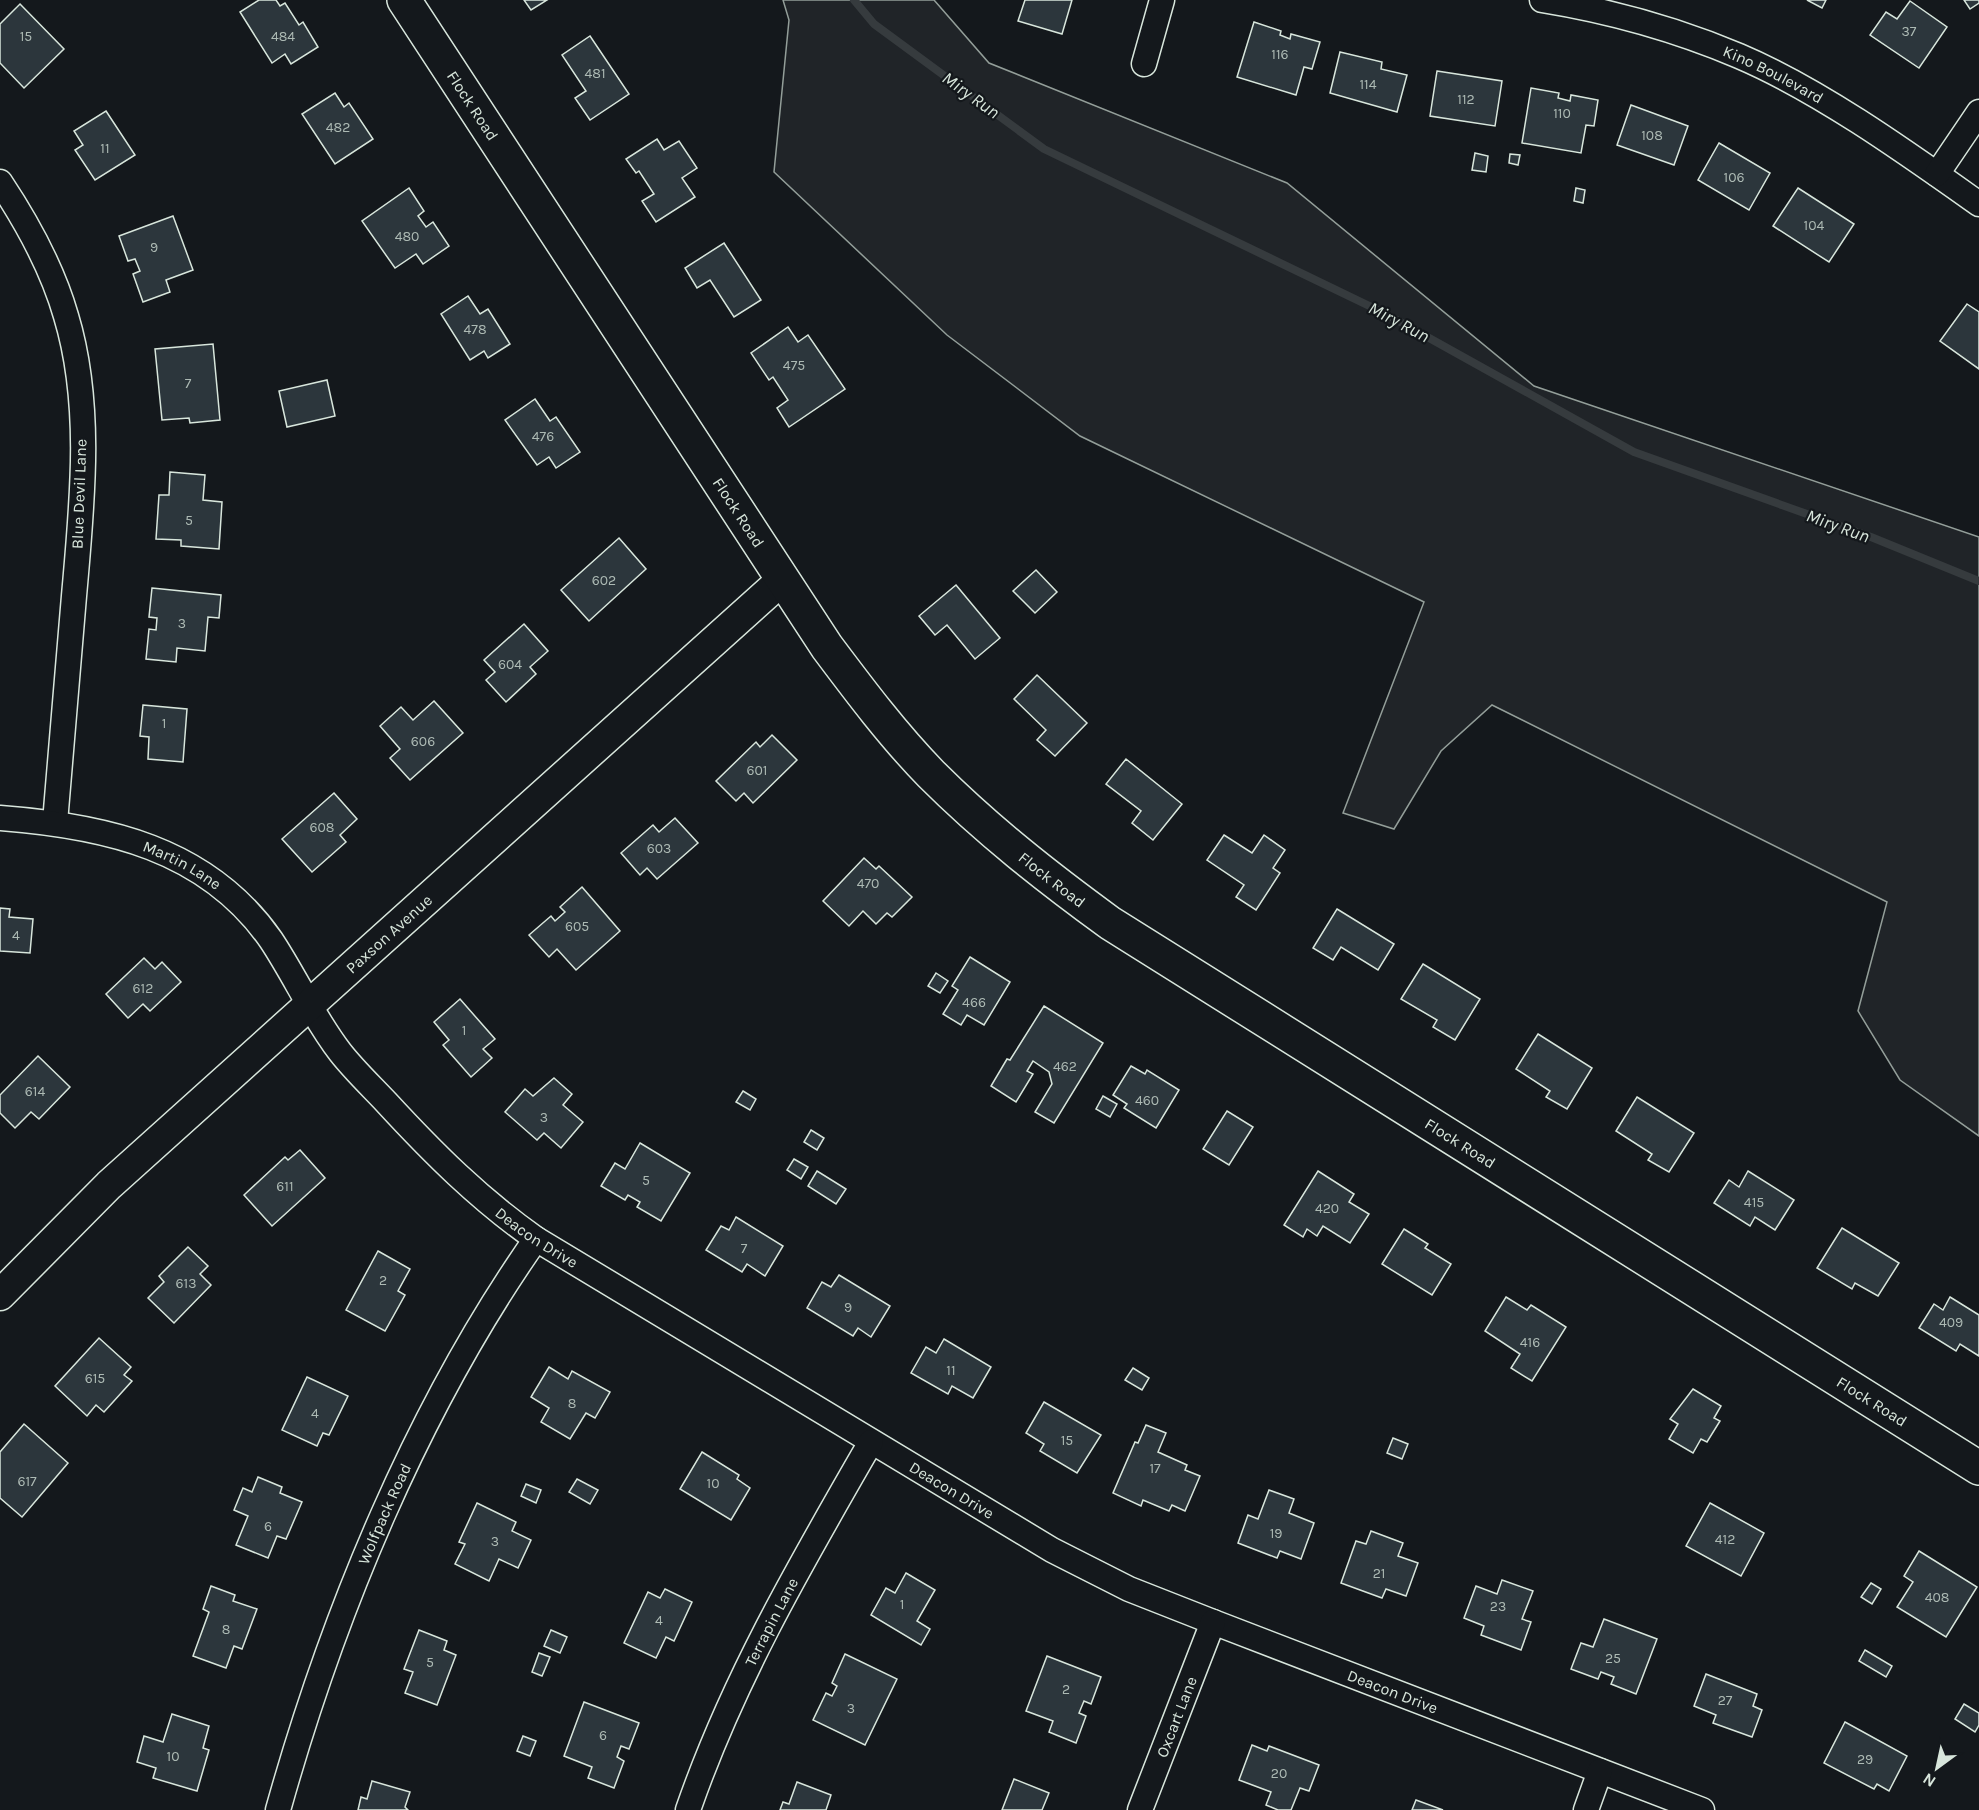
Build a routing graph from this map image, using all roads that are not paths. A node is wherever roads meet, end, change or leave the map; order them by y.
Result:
1 (404, 0) edge
2 (1162, 0) edge
3 (1542, 0) edge
4 (1144, 64) dead end
5 (1979, 112) edge
6 (1938, 174) junction
7 (0, 182) edge
8 (1979, 204) edge
9 (783, 579) junction
10 (0, 818) edge
11 (55, 823) junction
12 (309, 1002) junction
13 (536, 1239) junction
14 (0, 1295) edge
15 (871, 1442) junction
16 (1979, 1468) edge
17 (1213, 1622) junction
18 (1600, 1771) junction
19 (278, 1810) edge
20 (688, 1810) edge
21 (1140, 1810) edge
22 (1586, 1810) edge
23 (1702, 1810) edge

1 - 9 main road, Flock Road
2 - 4 street
3 - 6 street, Kino Boulevard
5 - 6 street
6 - 8 street, Kino Boulevard
7 - 11 street, Blue Devil Lane
9 - 12 street, Paxson Avenue
9 - 16 main road, Flock Road
10 - 11 street, Martin Lane
11 - 12 street, Martin Lane
12 - 13 street, Deacon Drive
12 - 14 street, Paxson Avenue
13 - 15 street, Deacon Drive
13 - 19 street, Wolfpack Road
15 - 17 street, Deacon Drive
15 - 20 street, Terrapin Lane
17 - 18 street, Deacon Drive
17 - 21 street, Oxcart Lane
18 - 22 street
18 - 23 street, Deacon Drive

